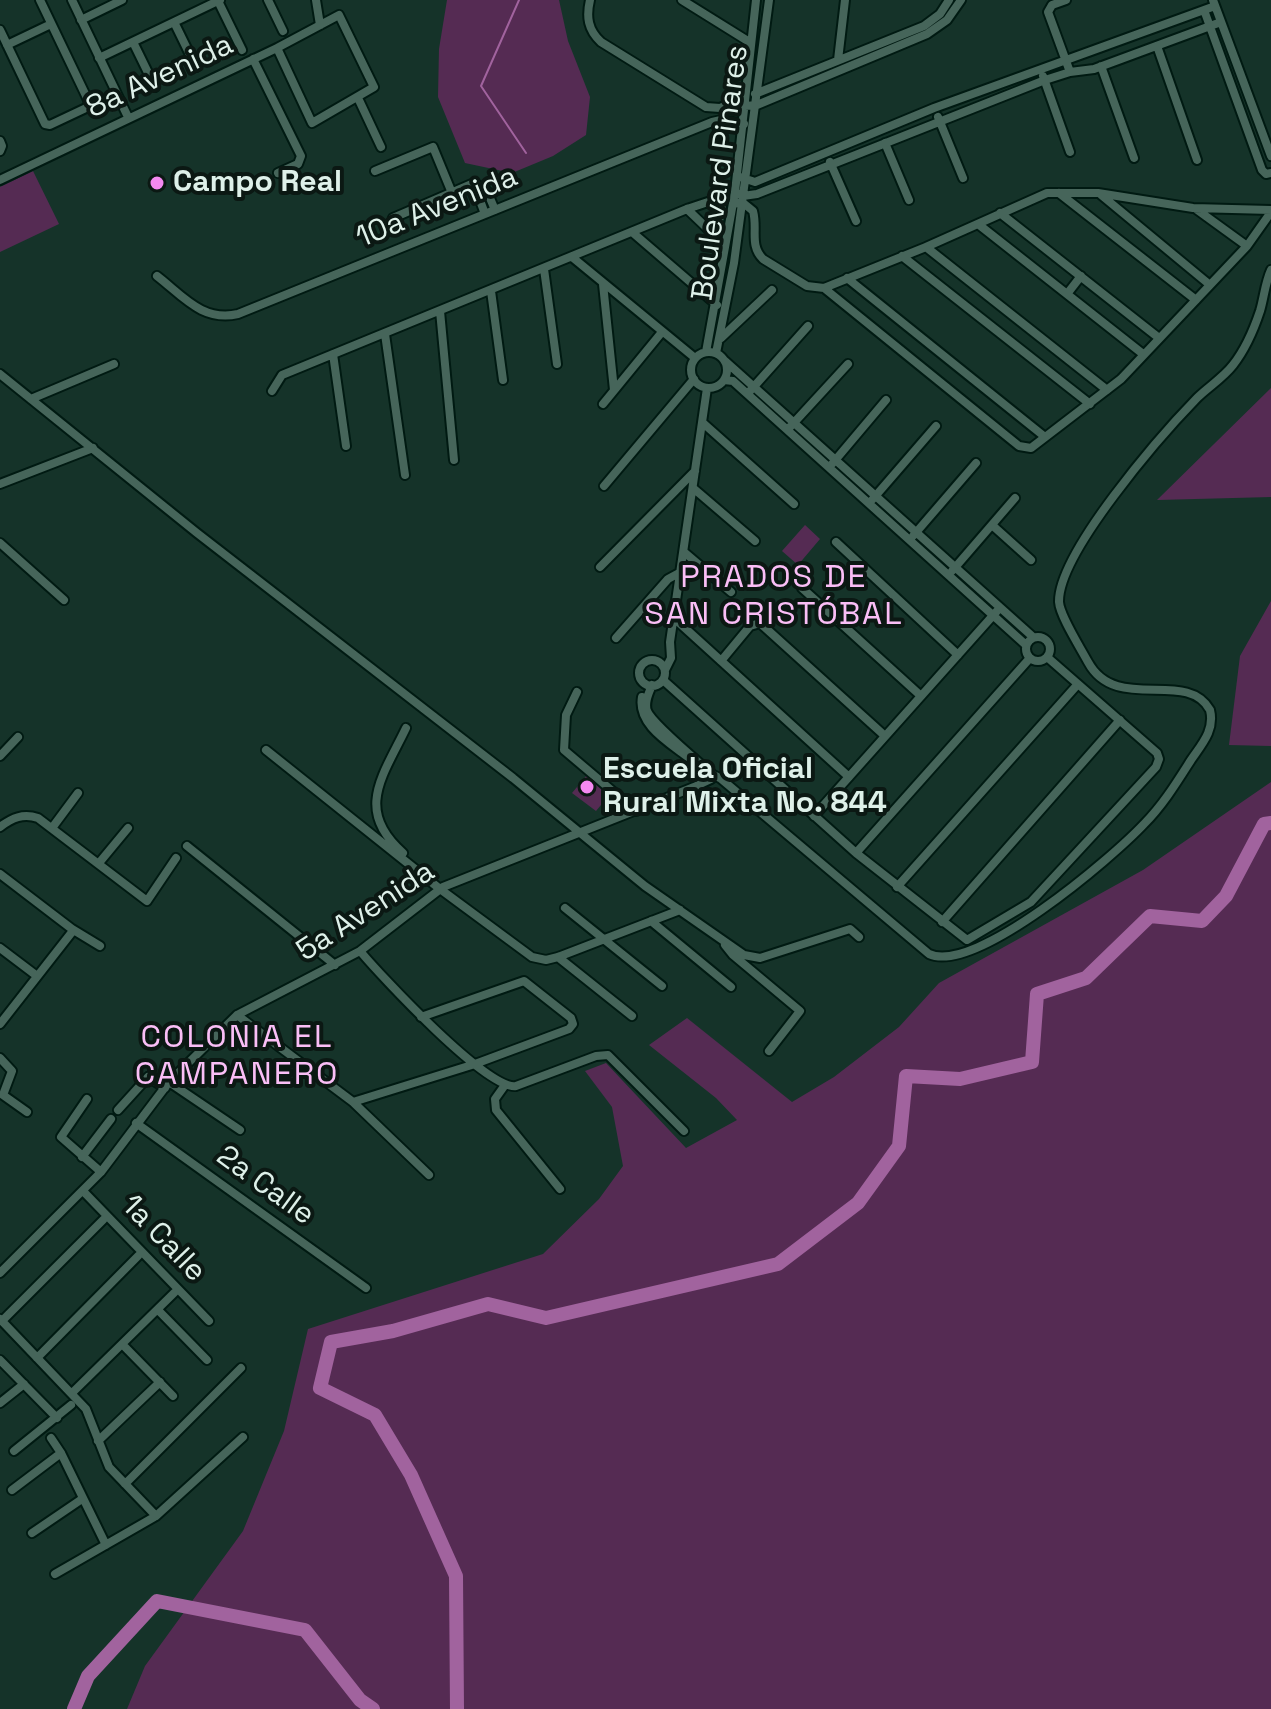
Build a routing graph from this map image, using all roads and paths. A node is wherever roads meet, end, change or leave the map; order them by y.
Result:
1 (40, 0) edge
2 (72, 0) edge
3 (122, 0) edge
4 (268, 0) edge
5 (316, 0) edge
6 (590, 0) edge
7 (682, 0) edge
8 (756, 0) edge
9 (769, 0) edge
10 (845, 0) edge
11 (949, 0) edge
12 (961, 0) edge
13 (1066, 0) edge
14 (219, 1) edge
15 (1214, 3) edge
16 (1204, 10) junction
17 (81, 20) junction
18 (174, 22) junction
19 (1221, 22) junction
20 (51, 24) junction
21 (320, 25) junction
22 (1210, 27) junction
23 (0, 30) edge
24 (283, 31) dead end
25 (133, 42) junction
26 (751, 43) junction
27 (7, 45) junction
28 (1157, 46) junction
29 (277, 48) junction
30 (242, 50) dead end
31 (99, 58) junction
32 (253, 59) junction
33 (1065, 59) junction
34 (838, 60) junction
35 (1101, 66) junction
36 (196, 67) dead end
37 (1040, 68) junction
38 (1070, 72) junction
39 (1045, 80) junction
40 (155, 87) dead end
41 (747, 94) junction
42 (758, 94) junction
43 (358, 98) junction
44 (1250, 100) junction
45 (735, 102) junction
46 (757, 105) junction
47 (1238, 105) junction
48 (745, 106) junction
49 (934, 108) junction
50 (128, 117) junction
51 (939, 120) junction
52 (744, 124) junction
53 (0, 141) edge
54 (885, 143) junction
55 (381, 147) dead end
56 (0, 151) edge
57 (1070, 152) dead end
58 (827, 154) junction
59 (1271, 156) edge
60 (1134, 158) dead end
61 (1197, 160) dead end
62 (832, 166) junction
63 (375, 171) dead end
64 (278, 173) dead end
65 (1271, 173) edge
66 (742, 177) junction
67 (963, 178) dead end
68 (0, 180) edge
69 (474, 183) junction
70 (452, 193) junction
71 (1059, 193) junction
72 (1098, 193) junction
73 (738, 198) junction
74 (909, 200) dead end
75 (1193, 208) junction
76 (687, 209) junction
77 (495, 210) junction
78 (1271, 211) edge
79 (1000, 213) junction
80 (485, 214) junction
81 (393, 218) dead end
82 (856, 221) dead end
83 (978, 224) junction
84 (632, 232) junction
85 (1144, 232) junction
86 (1247, 246) junction
87 (926, 247) junction
88 (1131, 248) junction
89 (902, 256) junction
90 (572, 257) junction
91 (544, 269) junction
92 (1271, 270) edge
93 (157, 276) dead end
94 (1081, 276) junction
95 (847, 278) junction
96 (603, 284) junction
97 (1210, 285) junction
98 (824, 288) junction
99 (772, 290) dead end
100 (491, 291) junction
101 (1067, 294) junction
102 (1196, 300) junction
103 (714, 303) junction
104 (725, 308) junction
105 (440, 311) junction
106 (1014, 317) junction
107 (808, 326) dead end
108 (662, 332) junction
109 (1000, 333) junction
110 (385, 334) junction
111 (721, 338) junction
112 (1159, 338) junction
113 (936, 349) junction
114 (706, 352) junction
115 (716, 353) junction
116 (333, 354) junction
117 (1143, 354) junction
118 (695, 358) junction
119 (725, 361) junction
120 (114, 364) dead end
121 (557, 364) dead end
122 (848, 364) dead end
123 (923, 366) junction
124 (0, 374) edge
125 (694, 379) junction
126 (503, 380) dead end
127 (724, 380) junction
128 (707, 388) junction
129 (614, 390) junction
130 (1107, 390) junction
131 (272, 391) dead end
132 (750, 391) junction
133 (31, 399) junction
134 (886, 400) dead end
135 (603, 404) dead end
136 (1090, 404) junction
137 (703, 423) junction
138 (794, 423) junction
139 (936, 426) dead end
140 (787, 431) junction
141 (1045, 437) junction
142 (346, 446) dead end
143 (93, 448) junction
144 (454, 460) dead end
145 (976, 463) dead end
146 (832, 464) junction
147 (696, 469) junction
148 (405, 475) dead end
149 (0, 484) edge
150 (604, 486) dead end
151 (693, 488) junction
152 (1015, 498) dead end
153 (872, 500) junction
154 (794, 504) dead end
155 (992, 525) junction
156 (913, 536) junction
157 (755, 541) dead end
158 (836, 542) dead end
159 (0, 543) edge
160 (684, 552) junction
161 (1031, 560) dead end
162 (600, 567) dead end
163 (952, 571) junction
164 (681, 572) junction
165 (802, 588) dead end
166 (731, 592) dead end
167 (64, 600) dead end
168 (998, 611) junction
169 (675, 619) junction
170 (616, 638) dead end
171 (1030, 641) junction
172 (670, 642) junction
173 (958, 655) junction
174 (1047, 657) junction
175 (1030, 658) junction
176 (656, 660) junction
177 (721, 661) junction
178 (664, 675) junction
179 (1078, 684) junction
180 (649, 685) junction
181 (577, 692) dead end
182 (921, 696) junction
183 (1120, 720) junction
184 (406, 728) dead end
185 (885, 736) junction
186 (18, 737) dead end
187 (266, 750) dead end
188 (0, 756) edge
189 (713, 775) junction
190 (849, 777) junction
191 (78, 793) dead end
192 (636, 811) junction
193 (814, 816) junction
194 (0, 827) edge
195 (52, 828) junction
196 (128, 828) dead end
197 (581, 834) junction
198 (187, 846) dead end
199 (856, 853) junction
200 (176, 858) dead end
201 (99, 863) junction
202 (0, 874) edge
203 (897, 887) junction
204 (441, 888) junction
205 (565, 908) dead end
206 (680, 910) junction
207 (651, 921) junction
208 (942, 922) junction
209 (72, 931) junction
210 (716, 935) junction
211 (859, 937) dead end
212 (602, 939) junction
213 (100, 946) dead end
214 (0, 948) edge
215 (360, 951) junction
216 (558, 957) junction
217 (335, 965) junction
218 (37, 976) junction
219 (662, 986) dead end
220 (731, 987) dead end
221 (237, 1015) junction
222 (632, 1016) dead end
223 (421, 1017) junction
224 (1, 1022) edge
225 (769, 1051) dead end
226 (0, 1058) edge
227 (475, 1064) junction
228 (167, 1085) junction
229 (505, 1085) junction
230 (87, 1099) dead end
231 (353, 1102) junction
232 (118, 1110) dead end
233 (27, 1112) dead end
234 (111, 1119) dead end
235 (136, 1123) junction
236 (240, 1130) dead end
237 (684, 1131) dead end
238 (82, 1157) junction
239 (101, 1172) junction
240 (429, 1175) dead end
241 (560, 1189) dead end
242 (83, 1191) junction
243 (103, 1220) dead end
244 (138, 1256) dead end
245 (0, 1273) edge
246 (366, 1288) dead end
247 (174, 1293) dead end
248 (158, 1310) junction
249 (1, 1320) edge
250 (209, 1321) dead end
251 (122, 1344) junction
252 (37, 1358) junction
253 (0, 1360) edge
254 (207, 1360) dead end
255 (241, 1368) dead end
256 (160, 1382) junction
257 (24, 1384) junction
258 (72, 1393) junction
259 (173, 1396) dead end
260 (0, 1403) edge
261 (71, 1405) dead end
262 (57, 1418) junction
263 (243, 1437) dead end
264 (51, 1438) dead end
265 (98, 1441) junction
266 (14, 1451) dead end
267 (61, 1453) junction
268 (125, 1484) junction
269 (12, 1490) dead end
270 (82, 1499) junction
271 (156, 1516) junction
272 (32, 1533) dead end
273 (106, 1545) junction
274 (55, 1574) dead end

1 - 20 street
2 - 17 street
3 - 17 street
4 - 24 street
5 - 21 street
6 - 45 street
7 - 26 street
8 - 26 street, Boulevard Pinares
9 - 42 street, Boulevard Pinares
10 - 34 street
11 - 34 street
12 - 46 street
13 - 33 street
14 - 18 street
14 - 30 street
15 - 16 street
15 - 19 street
16 - 22 street
16 - 33 street
17 - 31 street
18 - 25 street
18 - 36 street
19 - 22 street
19 - 44 street
20 - 27 street
20 - 27 street
21 - 29 street, 8a Avenida
21 - 43 street, 8a Avenida
22 - 28 street
22 - 47 street
23 - 27 street
25 - 31 street
25 - 40 street
26 - 41 street, Boulevard Pinares
28 - 35 street
28 - 61 street
29 - 32 street, 8a Avenida
29 - 43 street
31 - 50 street
32 - 50 street, 8a Avenida
32 - 64 street
33 - 37 street
33 - 38 street
34 - 42 street
35 - 38 street
35 - 60 street
37 - 39 street
37 - 49 street
38 - 39 street
39 - 51 street
39 - 57 street
41 - 42 street
41 - 45 street
41 - 48 street, Boulevard Pinares
42 - 46 street, Boulevard Pinares
43 - 55 street
44 - 47 street
44 - 59 street
45 - 48 street
46 - 48 street
46 - 66 street, Boulevard Pinares
47 - 65 street
48 - 52 street, Boulevard Pinares
49 - 51 street
49 - 58 street
50 - 68 street, 8a Avenida
51 - 54 street
51 - 67 street
52 - 66 street, Boulevard Pinares
52 - 77 street, 10a Avenida
53 - 56 street
54 - 62 street
54 - 74 street
58 - 62 street
58 - 66 street
62 - 73 street
62 - 82 street
63 - 70 street
66 - 73 street, Boulevard Pinares
69 - 70 street
69 - 77 street
69 - 80 street
70 - 81 street
71 - 72 street
71 - 79 street
71 - 88 street
72 - 75 street
72 - 85 street
73 - 98 street
73 - 103 street, Boulevard Pinares
73 - 104 street, Boulevard Pinares
75 - 78 street
75 - 86 street
76 - 76 street
76 - 84 street
77 - 80 street, 10a Avenida
78 - 86 street
79 - 83 street
79 - 94 street
80 - 93 street, 10a Avenida
83 - 87 street
83 - 101 street
84 - 90 street
84 - 103 street
85 - 88 street
85 - 97 street
86 - 97 street
87 - 89 street
87 - 106 street
88 - 102 street
89 - 95 street
89 - 109 street
90 - 91 street
90 - 96 street
91 - 100 street
91 - 121 street
92 - 189 street
94 - 101 street
94 - 112 street
95 - 98 street
95 - 113 street
96 - 108 street
96 - 129 street
97 - 102 street
98 - 123 street
99 - 111 street
100 - 105 street
100 - 126 street
101 - 117 street
102 - 112 street
103 - 104 street
103 - 114 street, Boulevard Pinares
104 - 111 street, Boulevard Pinares
105 - 110 street
105 - 144 street
106 - 109 street
106 - 130 street
107 - 132 street
108 - 118 street
108 - 129 street
109 - 136 street
110 - 116 street
110 - 148 street
111 - 115 street, Boulevard Pinares
112 - 117 street
113 - 123 street
113 - 141 street
114 - 115 street
114 - 118 street
115 - 119 street
116 - 131 street
116 - 142 street
117 - 130 street
118 - 125 street
119 - 127 street
119 - 132 street
120 - 133 street
122 - 138 street
123 - 141 street
124 - 133 street
125 - 128 street
125 - 150 street
127 - 128 street
127 - 132 street
128 - 137 street
129 - 135 street
130 - 136 street
132 - 138 street
132 - 140 street
133 - 143 street
134 - 146 street
136 - 141 street
137 - 147 street
137 - 154 street
138 - 140 street
138 - 146 street
139 - 153 street
140 - 146 street
143 - 149 street
143 - 197 street
145 - 156 street
146 - 153 street
147 - 151 street
147 - 162 street
151 - 157 street
151 - 160 street
152 - 155 street
153 - 156 street
155 - 161 street
155 - 163 street
156 - 163 street
158 - 173 street
159 - 167 street
160 - 164 street
160 - 166 street
163 - 168 street
164 - 169 street
164 - 170 street
165 - 182 street
168 - 171 street
168 - 173 street
169 - 172 street
169 - 177 street
171 - 174 street
171 - 175 street
172 - 176 street
172 - 178 street
173 - 182 street
174 - 175 street
174 - 179 street
175 - 199 street
176 - 178 street
176 - 180 street
177 - 185 street
177 - 190 street
178 - 180 street
178 - 193 street
179 - 183 street
179 - 203 street
180 - 189 street
181 - 192 street
182 - 185 street
183 - 208 street
183 - 208 street
184 - 204 street
185 - 190 street
186 - 188 street
187 - 204 street
189 - 192 street, 5a Avenida
190 - 193 street
191 - 195 street
192 - 197 street, 5a Avenida
193 - 199 street
194 - 195 street
195 - 201 street
196 - 201 street
197 - 204 street, 5a Avenida
197 - 206 street
198 - 217 street
199 - 203 street
200 - 201 street
202 - 209 street
203 - 208 street
204 - 215 street, 5a Avenida
204 - 216 street
205 - 212 street
206 - 207 street
206 - 210 street
207 - 212 street
207 - 220 street
209 - 213 street
209 - 218 street
210 - 211 street
210 - 225 street
212 - 216 street
212 - 219 street
214 - 218 street
215 - 217 street, 5a Avenida
215 - 223 street
216 - 222 street
217 - 221 street, 5a Avenida
218 - 224 street
221 - 228 street, 5a Avenida
221 - 231 street
223 - 227 street
223 - 227 street
226 - 233 street
227 - 229 street
227 - 231 street
228 - 232 street
228 - 235 street, 5a Avenida
228 - 236 street
229 - 237 street
229 - 241 street
230 - 238 street
231 - 240 street
234 - 238 street
235 - 239 street, 5a Avenida
235 - 246 street, 2a Calle
238 - 239 street
239 - 242 street, 5a Avenida
242 - 245 street, 5a Avenida
242 - 250 street, 1a Calle
243 - 249 street
244 - 252 street
247 - 248 street
248 - 251 street
248 - 254 street
249 - 252 street
251 - 256 street
251 - 258 street
252 - 258 street
253 - 257 street
255 - 268 street
256 - 259 street
256 - 265 street
257 - 260 street
257 - 262 street
258 - 265 street
261 - 262 street
262 - 266 street
263 - 271 street
264 - 267 street
265 - 268 street
267 - 269 street
267 - 270 street
268 - 271 street
270 - 272 street
270 - 273 street
271 - 273 street
273 - 274 street

